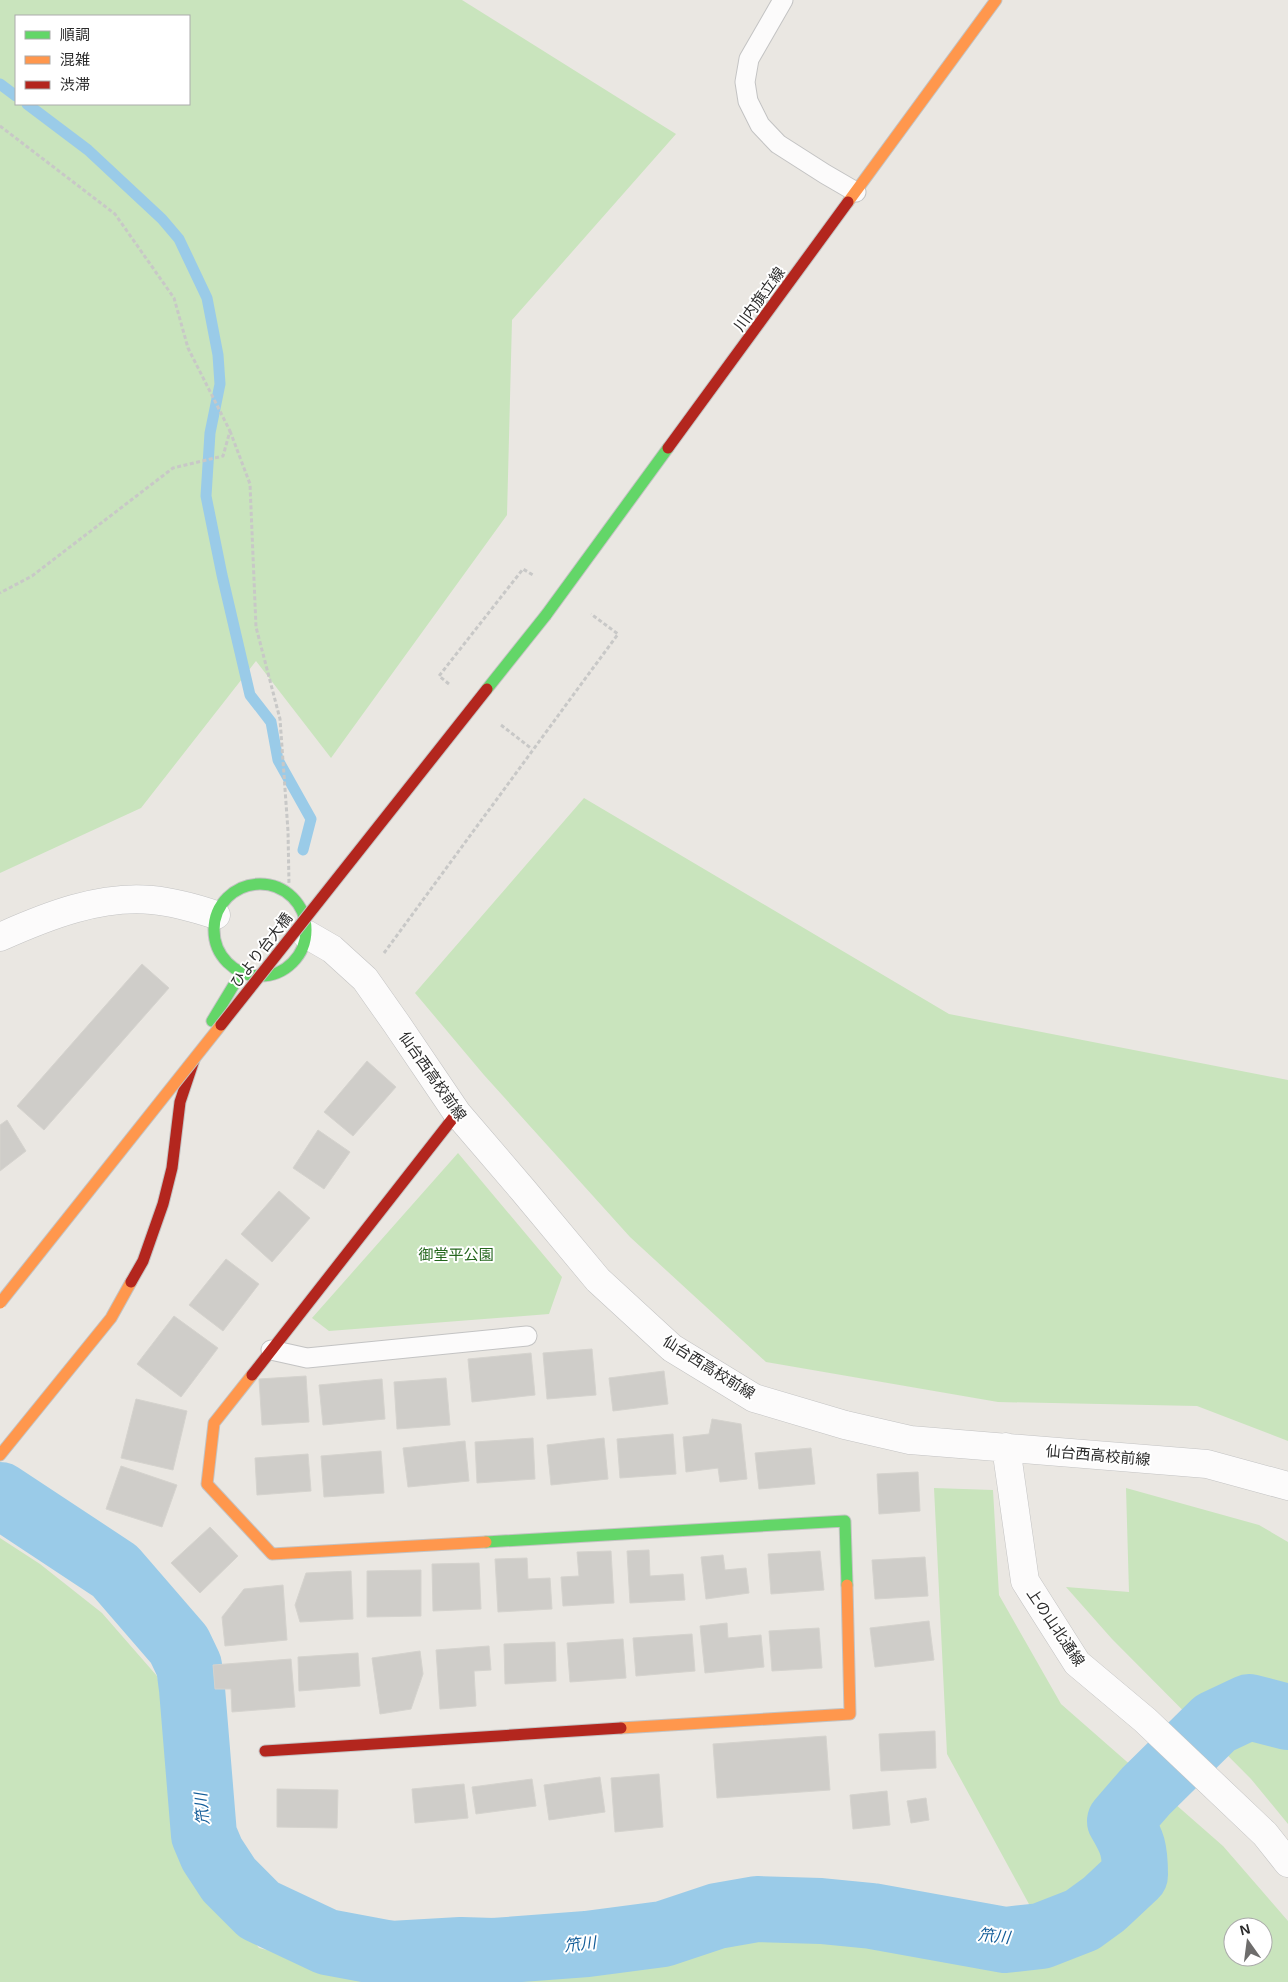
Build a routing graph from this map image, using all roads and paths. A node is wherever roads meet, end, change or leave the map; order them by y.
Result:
1 (783, 0) edge
2 (996, 0) edge
3 (0, 126) edge
4 (856, 192) junction
5 (230, 431) junction
6 (523, 569) dead end
7 (534, 575) dead end
8 (0, 593) edge
9 (591, 614) dead end
10 (546, 615) joint
11 (289, 884) dead end
12 (216, 915) junction
13 (306, 934) junction
14 (0, 937) edge
15 (241, 973) junction
16 (365, 979) junction
17 (457, 1113) junction
18 (0, 1303) edge
19 (527, 1336) dead end
20 (271, 1350) junction
21 (1006, 1447) junction
22 (0, 1455) edge
23 (1288, 1486) edge
24 (265, 1751) dead end
25 (1288, 1863) edge

1 - 4 lane
2 - 4 street, 川内旗立線
3 - 5 path
4 - 10 street, 川内旗立線
5 - 8 path
5 - 11 path
6 - 7 path
9 - 16 path
10 - 18 street, ひより台大橋, bridge
12 - 13 street
12 - 14 street
12 - 15 street
13 - 15 street
13 - 16 street, 仙台西高校前線
15 - 22 street
16 - 17 street, 仙台西高校前線
17 - 20 street
17 - 21 street, 仙台西高校前線
19 - 20 lane
20 - 24 street
21 - 23 street, 仙台西高校前線
21 - 25 street, 上の山北通線

